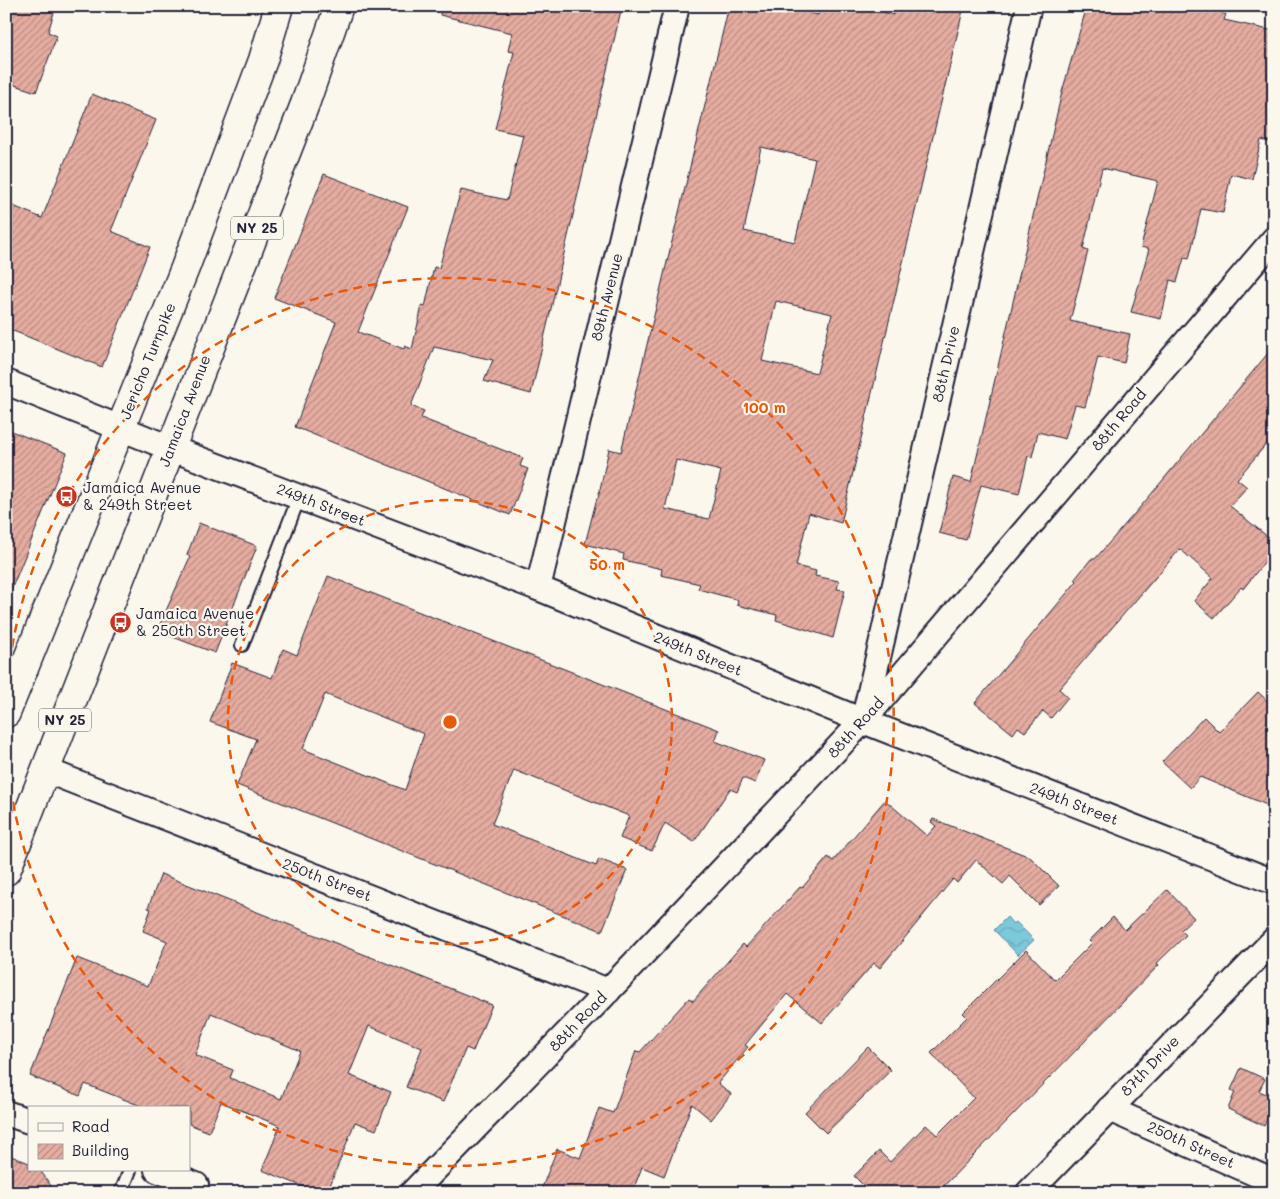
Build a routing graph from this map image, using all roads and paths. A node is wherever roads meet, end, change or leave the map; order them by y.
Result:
1 (279, 6) edge
2 (339, 6) edge
3 (677, 6) edge
4 (1029, 6) edge
5 (1274, 239) edge
6 (6, 382) edge
7 (121, 428) junction
8 (170, 448) junction
9 (299, 497) junction
10 (538, 588) junction
11 (242, 645) dead end
12 (6, 713) edge
13 (863, 721) junction
14 (45, 770) junction
15 (6, 871) edge
16 (1274, 882) edge
17 (1274, 940) edge
18 (608, 990) junction
19 (1108, 1109) junction
20 (6, 1113) edge
21 (28, 1121) edge
22 (129, 1172) edge
23 (162, 1172) edge
24 (1274, 1182) edge
25 (196, 1185) dead end
26 (122, 1193) edge
27 (412, 1193) edge
28 (1028, 1193) edge

1 - 7 main road, Jericho Turnpike
2 - 8 main road, Jamaica Avenue / NY 25
3 - 10 street, 89th Avenue
4 - 13 street, 88th Drive
5 - 13 street, 88th Road
6 - 7 street, 249th Street
7 - 8 street, 249th Street
7 - 12 main road, Jericho Turnpike
8 - 9 street, 249th Street
8 - 14 main road, Jamaica Avenue / NY 25
9 - 10 street, 249th Street
9 - 11 lane
10 - 13 street, 249th Street
13 - 16 street, 249th Street
13 - 18 street, 88th Road
14 - 15 main road, Jamaica Avenue / NY 25
14 - 18 street, 250th Street
17 - 19 street, 87th Drive
18 - 27 street, 88th Road
19 - 24 street, 250th Street
19 - 28 street, 87th Drive
20 - 21 street
22 - 26 lane
23 - 25 street

